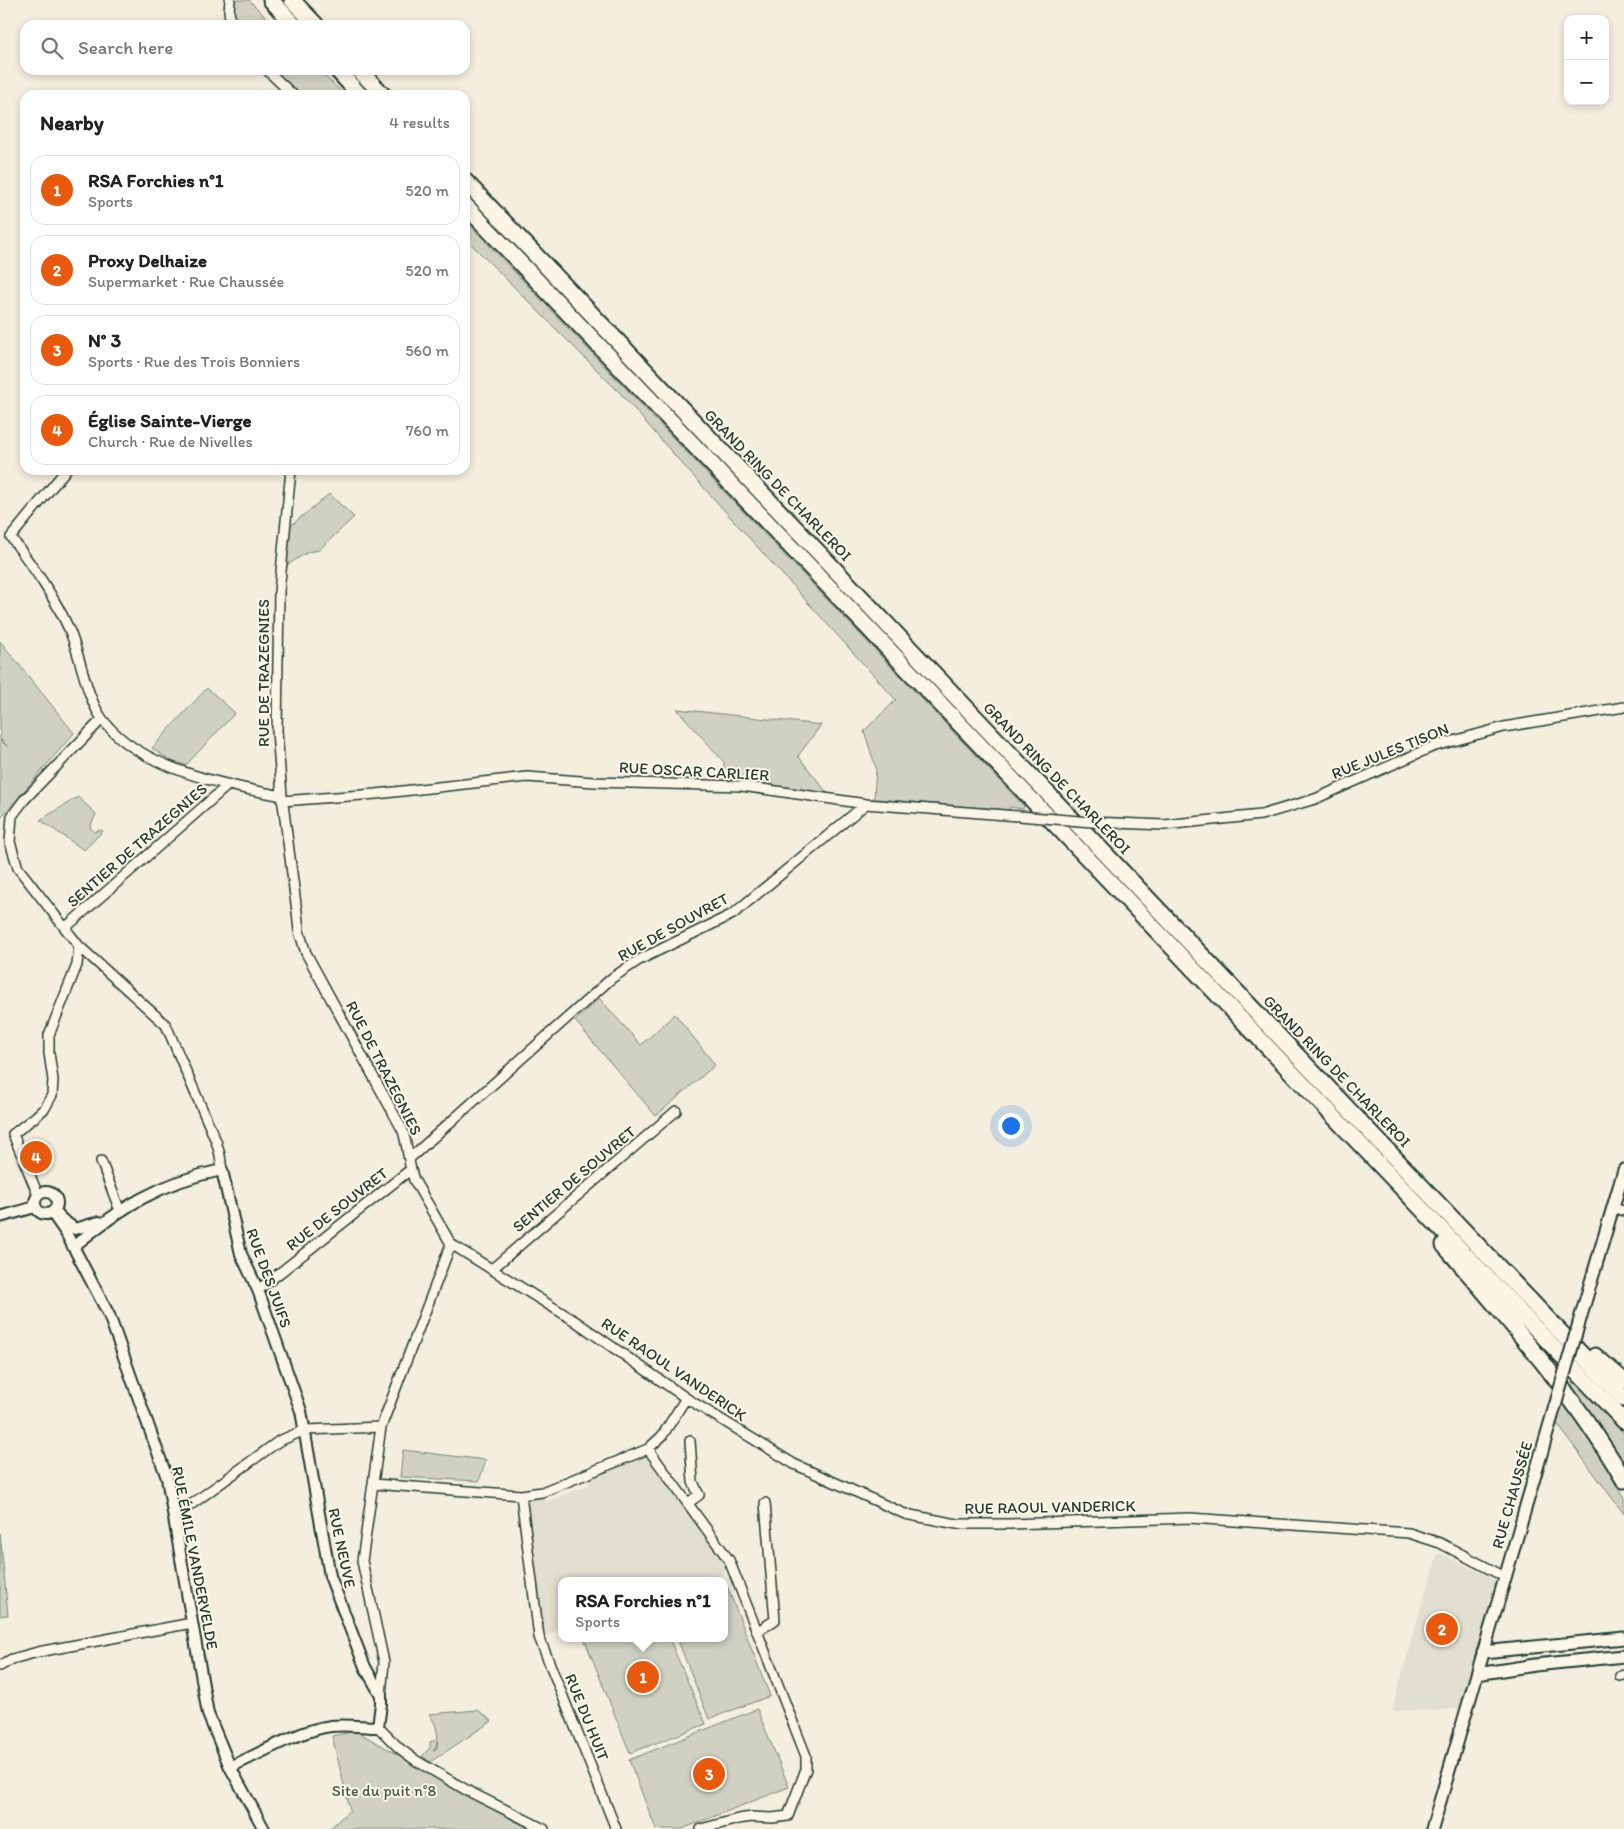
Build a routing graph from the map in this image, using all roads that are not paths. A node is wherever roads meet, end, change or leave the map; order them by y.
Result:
1 (230, 0) edge
2 (270, 0) edge
3 (292, 0) edge
4 (230, 20) edge
5 (289, 20) edge
6 (311, 20) edge
7 (273, 75) edge
8 (342, 75) edge
9 (364, 75) edge
10 (289, 90) edge
11 (355, 90) edge
12 (378, 90) edge
13 (470, 186) edge
14 (470, 210) edge
15 (62, 475) edge
16 (291, 475) edge
17 (1624, 707) edge
18 (102, 719) junction
19 (228, 785) junction
20 (282, 799) junction
21 (866, 804) junction
22 (1164, 825) joint
23 (65, 928) junction
24 (78, 946) junction
25 (676, 1111) dead end
26 (409, 1159) junction
27 (101, 1161) dead end
28 (222, 1170) junction
29 (410, 1170) junction
30 (1624, 1170) edge
31 (38, 1195) junction
32 (1413, 1199) junction
33 (35, 1208) junction
34 (1619, 1210) edge
35 (53, 1211) junction
36 (120, 1211) junction
37 (0, 1217) edge
38 (107, 1219) junction
39 (451, 1244) junction
40 (73, 1247) junction
41 (492, 1269) junction
42 (258, 1290) junction
43 (1564, 1336) junction
44 (1624, 1381) edge
45 (686, 1398) junction
46 (1624, 1399) edge
47 (1624, 1421) edge
48 (381, 1427) junction
49 (305, 1430) junction
50 (690, 1441) dead end
51 (648, 1449) junction
52 (1624, 1480) edge
53 (373, 1484) junction
54 (521, 1495) junction
55 (688, 1503) junction
56 (764, 1503) dead end
57 (174, 1517) junction
58 (1505, 1577) junction
59 (192, 1622) junction
60 (758, 1630) junction
61 (1624, 1638) edge
62 (1484, 1652) junction
63 (1624, 1656) edge
64 (0, 1666) edge
65 (1477, 1674) junction
66 (381, 1695) junction
67 (378, 1727) junction
68 (230, 1767) junction
69 (264, 1829) edge
70 (544, 1829) edge
71 (616, 1829) edge
72 (701, 1829) edge
73 (1432, 1829) edge

1 - 4 street
2 - 5 highway
3 - 6 highway
7 - 10 street
8 - 11 highway
9 - 12 highway
13 - 43 highway, GRAND RING DE CHARLEROI
14 - 32 highway, GRAND RING DE CHARLEROI
15 - 18 street
16 - 20 street, RUE DE TRAZEGNIES
17 - 22 street, RUE JULES TISON
18 - 19 street, RUE OSCAR CARLIER
18 - 23 street
19 - 20 street, RUE OSCAR CARLIER
19 - 23 street, SENTIER DE TRAZEGNIES
20 - 21 street, RUE OSCAR CARLIER
20 - 26 street, RUE DE TRAZEGNIES
21 - 22 street, RUE OSCAR CARLIER, bridge
21 - 26 street, RUE DE SOUVRET
23 - 24 street
24 - 28 street
24 - 31 street
25 - 41 street, SENTIER DE SOUVRET
26 - 29 street, RUE DE TRAZEGNIES
27 - 36 street
28 - 36 street
28 - 42 street, RUE DES JUIFS
29 - 39 street, RUE DE TRAZEGNIES
29 - 42 street, RUE DE SOUVRET
30 - 34 main road, RUE CHAUSSÉE
31 - 33 street
31 - 35 street
32 - 47 highway, GRAND RING DE CHARLEROI
32 - 52 highway
33 - 35 street
33 - 37 street
34 - 58 main road, RUE CHAUSSÉE, bridge
35 - 38 street
35 - 40 street, RUE ÉMILE VANDERVELDE
36 - 38 street
38 - 40 street
39 - 41 street, RUE RAOUL VANDERICK
39 - 48 street
40 - 57 street, RUE ÉMILE VANDERVELDE
41 - 45 street, RUE RAOUL VANDERICK
42 - 49 street, RUE DES JUIFS
43 - 44 highway
43 - 46 highway, GRAND RING DE CHARLEROI
45 - 51 street
45 - 58 street, RUE RAOUL VANDERICK
48 - 49 street
48 - 53 street
49 - 57 street
49 - 66 street, RUE NEUVE
50 - 55 street
51 - 54 street
51 - 55 street
53 - 54 street
53 - 66 street
54 - 71 street, RUE DU HUIT
55 - 60 street
56 - 60 street
57 - 59 street, RUE ÉMILE VANDERVELDE
58 - 62 main road, RUE CHAUSSÉE
59 - 64 street
59 - 68 street, RUE ÉMILE VANDERVELDE
60 - 72 street
61 - 62 main road
62 - 65 main road, RUE CHAUSSÉE
63 - 65 main road
65 - 73 main road, RUE CHAUSSÉE
66 - 67 street
67 - 68 street
67 - 70 street
68 - 69 street, RUE ÉMILE VANDERVELDE

